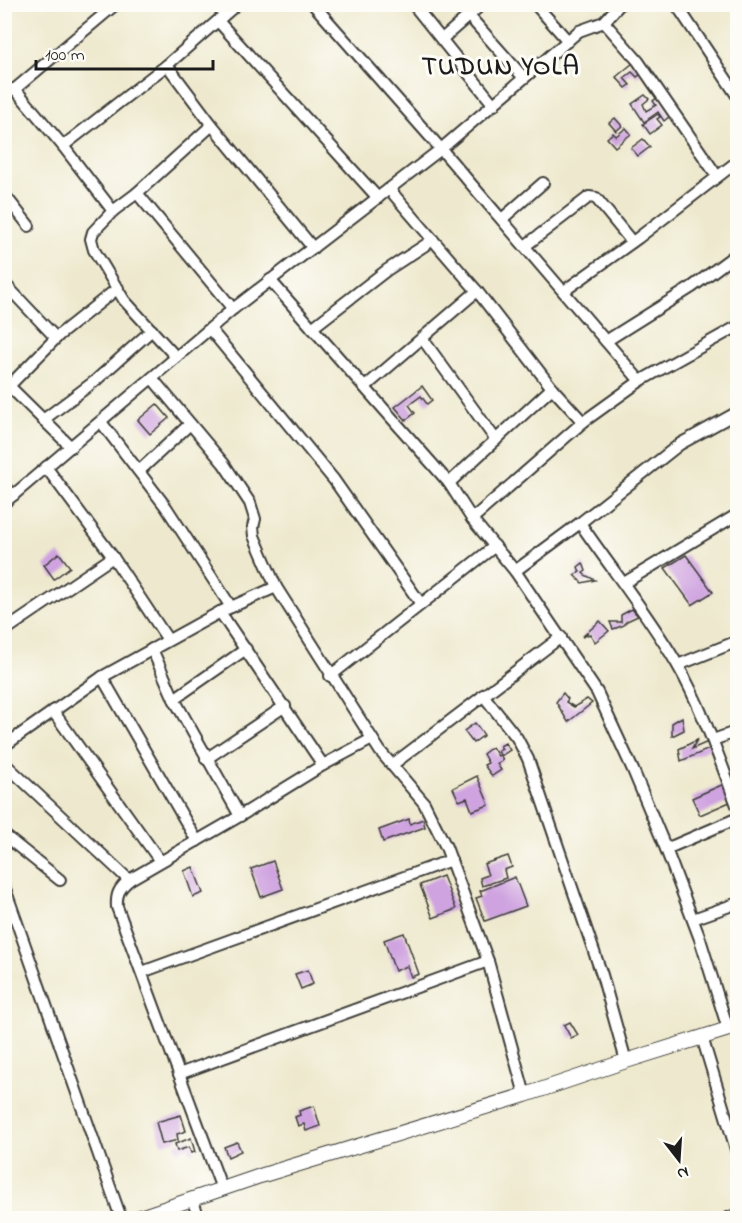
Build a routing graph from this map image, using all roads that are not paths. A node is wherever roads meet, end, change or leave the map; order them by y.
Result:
1 (116, 4) edge
2 (237, 4) edge
3 (313, 4) edge
4 (413, 4) edge
5 (482, 4) edge
6 (535, 4) edge
7 (620, 4) edge
8 (676, 4) edge
9 (468, 16) junction
10 (218, 21) junction
11 (604, 22) junction
12 (442, 39) junction
13 (568, 41) junction
14 (166, 65) junction
15 (524, 78) junction
16 (10, 90) edge
17 (738, 97) edge
18 (494, 105) junction
19 (212, 125) junction
20 (63, 146) junction
21 (441, 149) junction
22 (738, 161) edge
23 (717, 176) junction
24 (543, 183) dead end
25 (389, 189) junction
26 (137, 193) junction
27 (4, 194) edge
28 (378, 198) junction
29 (113, 211) junction
30 (502, 219) junction
31 (29, 226) dead end
32 (433, 240) junction
33 (632, 242) junction
34 (525, 246) junction
35 (313, 248) junction
36 (738, 253) edge
37 (270, 280) junction
38 (4, 283) edge
39 (118, 288) junction
40 (477, 291) junction
41 (564, 291) junction
42 (233, 309) junction
43 (312, 328) junction
44 (210, 329) junction
45 (152, 330) junction
46 (737, 330) edge
47 (56, 338) junction
48 (422, 338) junction
49 (606, 341) junction
50 (176, 357) junction
51 (152, 378) junction
52 (640, 381) junction
53 (7, 384) edge
54 (364, 387) junction
55 (552, 388) junction
56 (738, 412) edge
57 (43, 420) junction
58 (100, 422) junction
59 (582, 422) junction
60 (190, 423) junction
61 (496, 440) junction
62 (71, 447) junction
63 (46, 467) junction
64 (139, 471) junction
65 (449, 483) junction
66 (4, 487) edge
67 (14, 495) junction
68 (4, 503) edge
69 (738, 514) edge
70 (472, 519) junction
71 (580, 523) junction
72 (495, 546) junction
73 (113, 557) junction
74 (515, 571) junction
75 (624, 583) junction
76 (276, 587) junction
77 (421, 604) junction
78 (231, 607) junction
79 (220, 612) junction
80 (4, 631) edge
81 (561, 638) junction
82 (168, 640) junction
83 (738, 641) edge
84 (152, 649) junction
85 (246, 649) junction
86 (678, 665) junction
87 (330, 676) junction
88 (102, 677) junction
89 (483, 695) junction
90 (174, 699) junction
91 (285, 705) junction
92 (53, 711) junction
93 (738, 731) edge
94 (372, 739) junction
95 (713, 740) junction
96 (4, 746) edge
97 (207, 759) junction
98 (4, 763) edge
99 (323, 765) junction
100 (392, 765) junction
101 (738, 808) edge
102 (240, 816) junction
103 (738, 818) edge
104 (4, 835) edge
105 (197, 841) junction
106 (666, 849) junction
107 (451, 860) junction
108 (160, 861) junction
109 (60, 880) dead end
110 (129, 880) junction
111 (4, 886) edge
112 (738, 903) edge
113 (693, 920) junction
114 (488, 961) junction
115 (142, 972) junction
116 (733, 1028) edge
117 (702, 1037) junction
118 (626, 1061) junction
119 (179, 1074) junction
120 (525, 1095) junction
121 (738, 1156) edge
122 (222, 1189) junction
123 (192, 1199) junction
124 (738, 1214) edge
125 (121, 1218) edge
126 (137, 1218) edge
127 (199, 1218) edge
128 (728, 1218) edge

1 - 16 street
2 - 10 street
3 - 21 street
4 - 12 street
5 - 9 street
6 - 13 street
7 - 11 street
8 - 17 street
9 - 12 street
9 - 15 street
10 - 14 street
10 - 28 street
11 - 13 street
11 - 23 street
12 - 18 street
13 - 15 street
14 - 19 street
14 - 20 street
15 - 18 street
16 - 20 street
18 - 21 street
19 - 26 street
19 - 35 street
20 - 29 street
21 - 25 street
21 - 30 street
22 - 23 street
23 - 33 street
24 - 30 street
25 - 28 street
25 - 32 street
26 - 29 street
26 - 42 street
27 - 31 street
28 - 35 street
29 - 39 street
30 - 34 street
32 - 40 street
32 - 43 street
33 - 34 street
33 - 41 street
34 - 41 street
35 - 37 street
36 - 49 street
37 - 42 street
37 - 43 street
38 - 47 street
39 - 45 street
39 - 47 street
40 - 48 street
40 - 55 street
41 - 49 street
42 - 44 street
43 - 54 street
44 - 50 street
44 - 77 street
45 - 50 street
45 - 57 street
46 - 52 street
47 - 53 street
48 - 54 street
48 - 61 street
49 - 52 street
50 - 51 street
51 - 58 street
51 - 60 street
52 - 59 street
53 - 57 street
54 - 65 street
55 - 59 street
55 - 61 street
56 - 71 street
57 - 62 street
58 - 62 street
58 - 64 street
59 - 70 street
60 - 64 street
60 - 76 street
61 - 65 street
62 - 63 street
63 - 67 street
63 - 73 street
64 - 78 street
65 - 70 street
66 - 67 street
67 - 68 street
69 - 75 street
70 - 72 street
71 - 74 street
71 - 75 street
72 - 74 street
72 - 77 street
73 - 80 street
73 - 82 street
74 - 81 street
75 - 86 street
76 - 78 street
76 - 87 street
77 - 87 street
78 - 79 street
79 - 82 street
79 - 85 street
81 - 89 street
81 - 106 street
82 - 84 street
83 - 86 street
84 - 88 street
84 - 90 street
85 - 90 street
85 - 91 street
86 - 95 street
87 - 94 street
88 - 92 street
88 - 105 street
89 - 100 street
89 - 118 street
90 - 97 street
91 - 97 street
91 - 99 street
92 - 96 street
92 - 108 street
93 - 95 street
94 - 99 street
94 - 100 street
95 - 101 street
97 - 102 street
98 - 110 street
99 - 102 street
100 - 107 street
102 - 105 street
103 - 106 street
104 - 109 street
105 - 108 street
106 - 113 street
107 - 114 street
107 - 115 street
108 - 110 street
110 - 115 street
111 - 125 street
112 - 113 street
113 - 116 street
114 - 119 street
114 - 120 street
115 - 119 street
116 - 117 street
117 - 118 street
117 - 121 street
118 - 120 street
119 - 122 street
120 - 122 street
122 - 123 street
123 - 126 street
123 - 127 street
124 - 128 street

